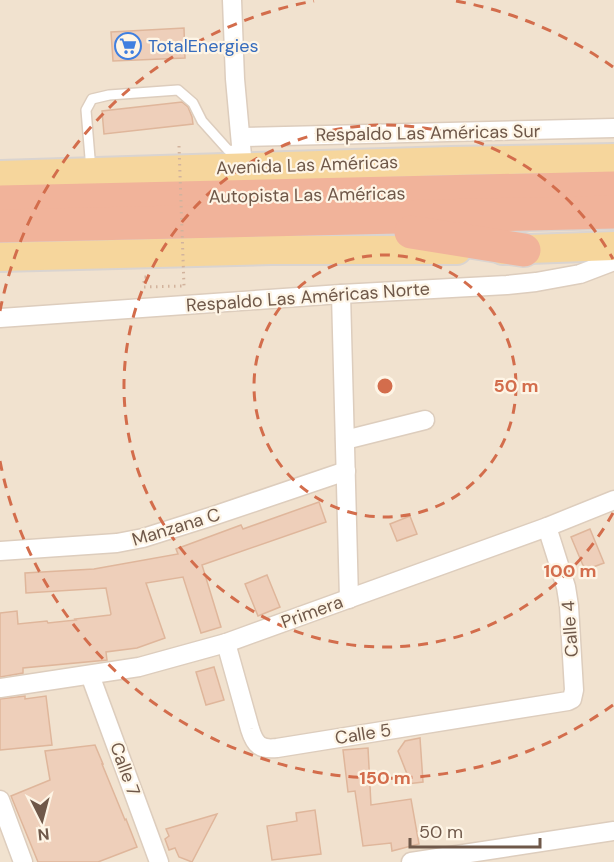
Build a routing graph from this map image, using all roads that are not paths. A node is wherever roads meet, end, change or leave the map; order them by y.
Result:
1 (232, 0) edge
2 (614, 128) edge
3 (242, 152) junction
4 (614, 158) edge
5 (92, 172) junction
6 (0, 175) edge
7 (614, 188) edge
8 (0, 202) edge
9 (614, 212) edge
10 (323, 219) junction
11 (0, 226) edge
12 (614, 246) edge
13 (524, 250) junction
14 (0, 257) edge
15 (614, 261) edge
16 (342, 294) junction
17 (0, 318) edge
18 (425, 420) dead end
19 (345, 440) junction
20 (346, 471) junction
21 (614, 500) edge
22 (547, 527) junction
23 (0, 551) edge
24 (349, 599) junction
25 (226, 643) junction
26 (90, 675) junction
27 (0, 688) edge
28 (573, 698) joint
29 (0, 800) edge
30 (614, 831) edge
31 (23, 862) edge
32 (159, 862) edge
33 (411, 862) edge

1 - 3 street
2 - 3 street, Respaldo Las Américas Sur
3 - 4 main road, Avenida Las Américas
3 - 5 main road, Avenida Las Américas
3 - 5 lane
5 - 6 main road, Avenida Las Américas
7 - 8 highway, Autopista Las Américas
9 - 10 highway, Autopista Las Américas
10 - 11 highway, Autopista Las Américas
10 - 13 highway
12 - 13 main road
13 - 14 main road
15 - 16 street, Respaldo Las Américas Norte
16 - 17 street, Respaldo Las Américas Norte
16 - 19 street
18 - 19 street
19 - 20 street
20 - 23 street, Manzana C
20 - 24 street
21 - 22 street, Primera
22 - 24 street, Primera
22 - 28 street, Calle 4
24 - 25 street, Primera
25 - 26 street, Primera
25 - 28 street, Calle 5
26 - 27 street, Primera
26 - 32 street, Calle 7
29 - 31 street
30 - 33 street

